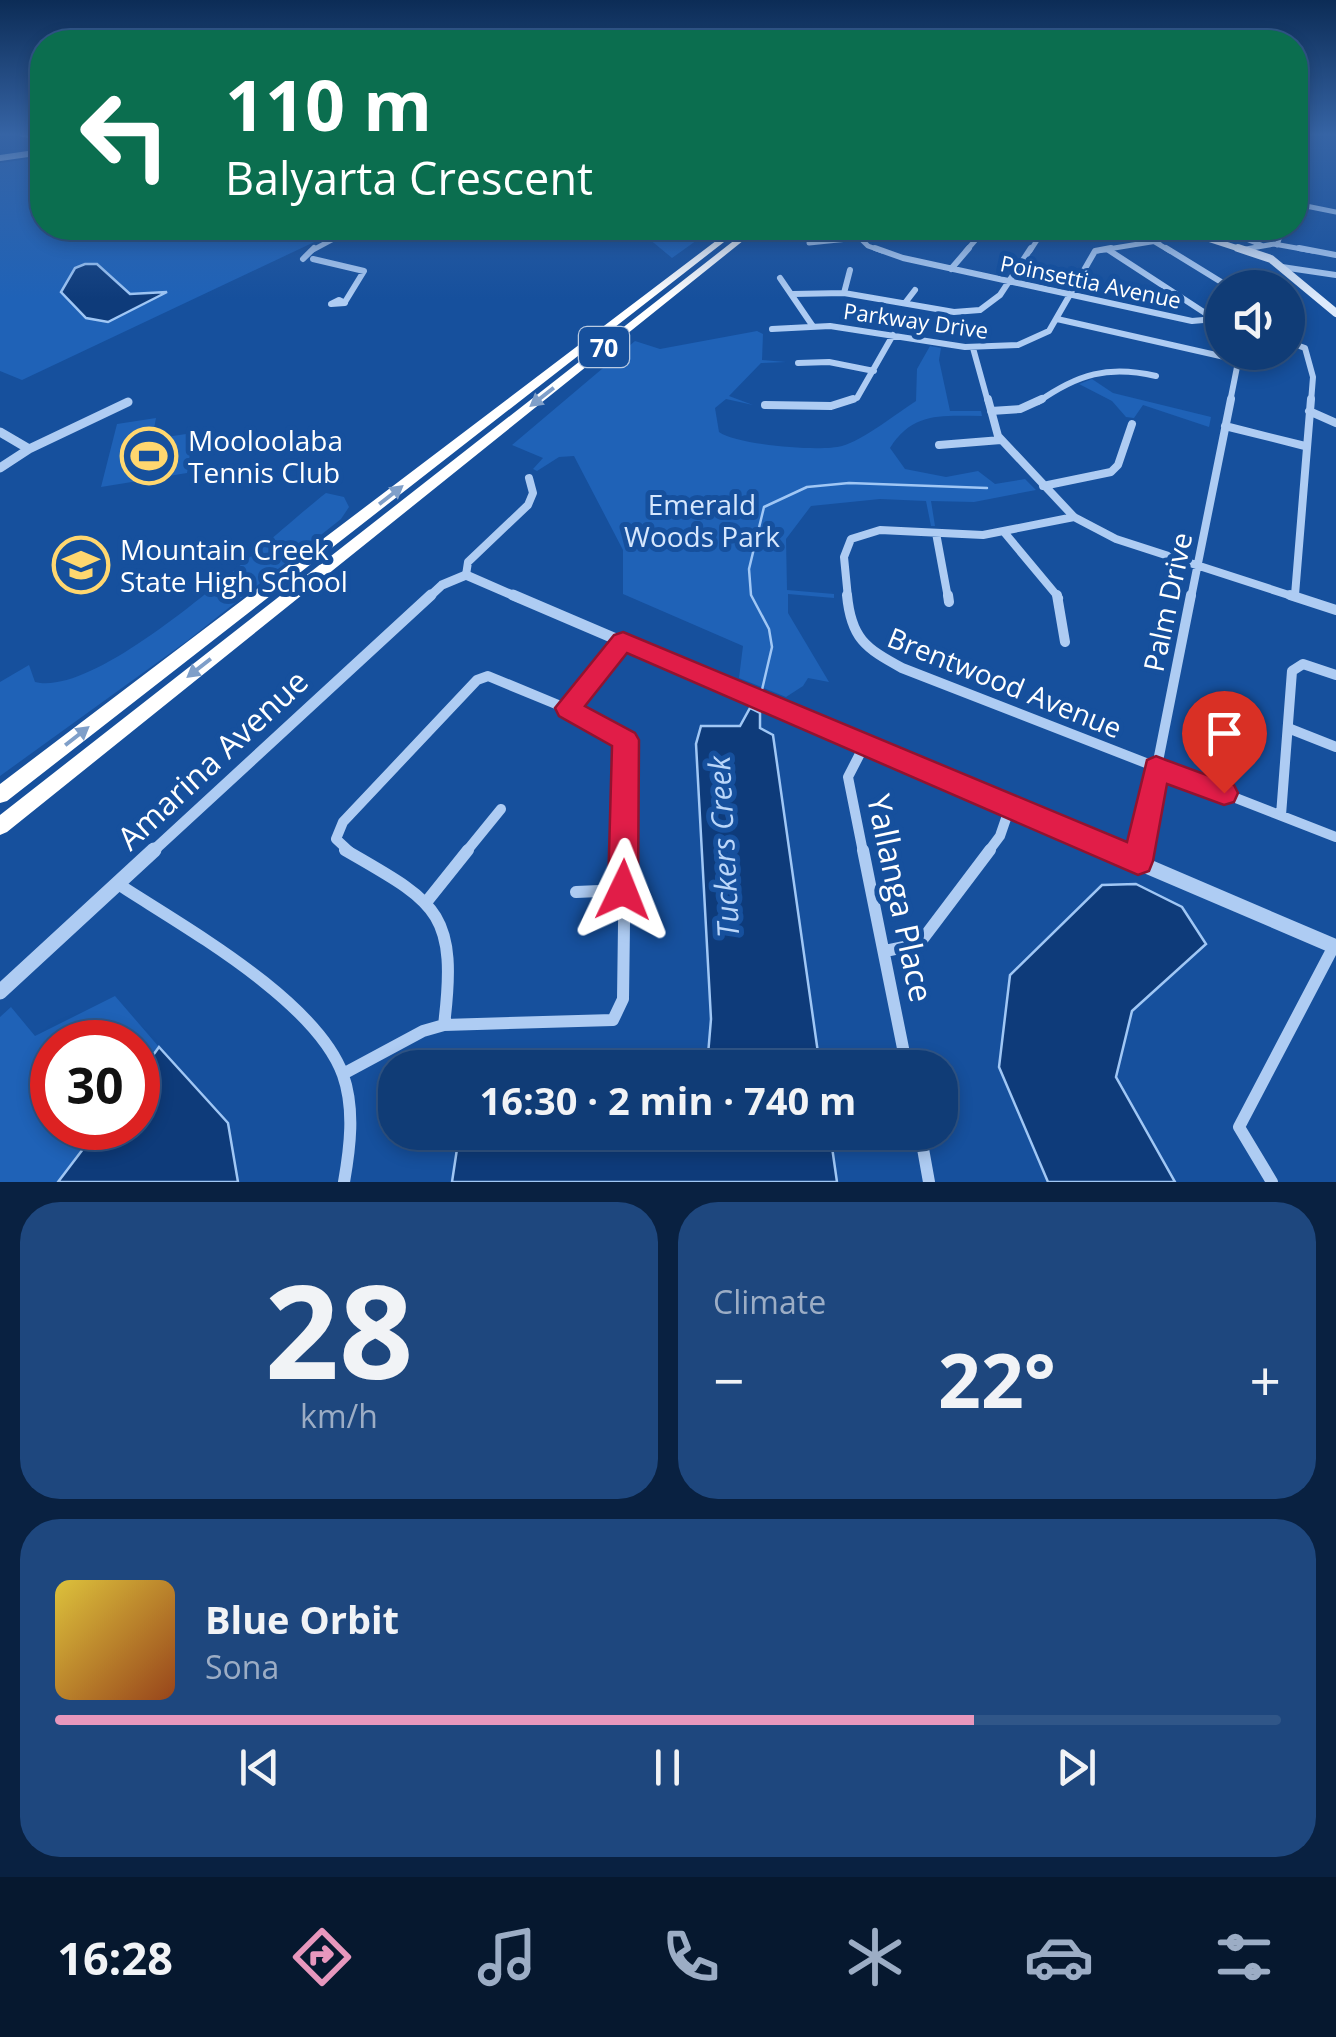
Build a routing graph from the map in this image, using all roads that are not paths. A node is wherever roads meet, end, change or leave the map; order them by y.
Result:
1 (1308, 206) edge
2 (1336, 212) edge
3 (339, 240) edge
4 (722, 240) edge
5 (740, 240) edge
6 (838, 240) edge
7 (862, 240) edge
8 (976, 240) edge
9 (1037, 240) edge
10 (1154, 240) edge
11 (1218, 240) edge
12 (1240, 240) edge
13 (1278, 240) edge
14 (1157, 241) junction
15 (809, 243) dead end
16 (1277, 244) junction
17 (1253, 247) junction
18 (1104, 248) junction
19 (1336, 255) edge
20 (309, 260) joint
21 (1282, 267) junction
22 (951, 268) junction
23 (850, 270) dead end
24 (1205, 271) edge
25 (1336, 275) edge
26 (780, 278) dead end
27 (1009, 281) junction
28 (915, 290) dead end
29 (844, 292) junction
30 (348, 293) junction
31 (792, 294) junction
32 (1070, 294) junction
33 (905, 303) junction
34 (1336, 312) edge
35 (1205, 313) edge
36 (1057, 319) junction
37 (1205, 320) edge
38 (812, 325) junction
39 (772, 329) dead end
40 (893, 336) junction
41 (973, 348) junction
42 (1205, 349) edge
43 (1305, 352) edge
44 (798, 363) dead end
45 (1236, 370) edge
46 (874, 371) junction
47 (1156, 376) dead end
48 (128, 402) dead end
49 (765, 405) dead end
50 (990, 410) junction
51 (1309, 411) junction
52 (1336, 423) edge
53 (1132, 424) dead end
54 (1226, 426) junction
55 (0, 432) edge
56 (1001, 440) junction
57 (938, 445) dead end
58 (1305, 446) junction
59 (30, 449) junction
60 (0, 468) edge
61 (529, 478) dead end
62 (1043, 486) junction
63 (1074, 517) junction
64 (1004, 532) junction
65 (936, 533) junction
66 (1198, 564) junction
67 (466, 575) junction
68 (1294, 595) junction
69 (949, 602) dead end
70 (1336, 610) edge
71 (623, 641) junction
72 (1065, 642) dead end
73 (1336, 675) edge
74 (568, 708) junction
75 (1288, 728) junction
76 (865, 744) junction
77 (1336, 747) edge
78 (1156, 768) junction
79 (48, 788) junction
80 (0, 796) edge
81 (1010, 807) junction
82 (501, 810) dead end
83 (1281, 815) junction
84 (0, 826) edge
85 (1336, 837) edge
86 (0, 838) edge
87 (1138, 861) junction
88 (118, 884) junction
89 (623, 890) junction
90 (576, 892) dead end
91 (428, 900) junction
92 (1335, 946) edge
93 (885, 951) junction
94 (0, 992) edge
95 (444, 1025) junction
96 (904, 1050) edge
97 (343, 1074) junction
98 (923, 1150) edge
99 (344, 1182) edge
100 (929, 1182) edge
101 (1272, 1182) edge

1 - 2 street
3 - 20 street
80 -> 4 highway, 70
5 -> 79 highway, 70
6 - 15 street
7 - 22 street, Poinsettia Avenue
8 - 22 street
9 - 27 street
10 - 14 street
11 - 17 main road
12 - 17 street
13 - 16 street
14 - 18 street
14 - 24 street
16 - 17 street
16 - 19 street
17 - 21 main road
18 - 32 street
18 - 35 street
20 - 30 street
21 - 25 street
21 - 34 main road
22 - 27 street, Poinsettia Avenue
23 - 29 street
26 - 31 street
27 - 32 street, Poinsettia Avenue
27 - 33 street
28 - 33 street
29 - 31 street
29 - 33 street
30 - 30 street
31 - 38 street
32 - 36 street
32 - 37 street, Poinsettia Avenue
36 - 41 street, Parkway Drive
36 - 42 street
38 - 39 street, Parkway Drive
38 - 40 street, Parkway Drive
40 - 41 street, Parkway Drive
40 - 46 street
41 - 50 street
43 - 51 street
44 - 46 street
45 - 54 street, Palm Drive
46 - 49 street
47 - 50 street
48 - 59 street
50 - 56 street
51 - 52 street
51 - 58 street
53 - 62 street
54 - 58 street
54 - 66 street, Palm Drive
55 - 59 street
56 - 57 street
56 - 62 street
58 - 68 street
59 - 60 street
61 - 67 street
62 - 63 street
63 - 64 street, Brentwood Avenue
63 - 66 street
64 - 65 street, Brentwood Avenue
64 - 72 street
65 - 69 street
65 - 78 street, Brentwood Avenue
66 - 68 street
66 - 78 street, Palm Drive
67 - 71 street
67 - 88 street, Amarina Avenue
68 - 70 street
71 - 74 street
71 - 76 street
73 - 75 street
74 - 89 street
74 - 91 street
75 - 77 street
75 - 83 street
76 - 81 street
76 - 93 street, Yallanga Place
78 - 83 street, Brentwood Avenue
78 - 87 street, Palm Drive
79 - 84 highway
79 - 86 highway, 70
81 - 87 street
81 - 93 street
82 - 91 street
83 - 85 street, Brentwood Avenue
87 - 92 street
88 - 94 street, Amarina Avenue
88 - 97 street
89 - 90 street
89 - 95 street
91 - 95 street
92 - 101 street
93 - 96 street, Yallanga Place
95 - 97 street
97 - 99 street
98 - 100 street

